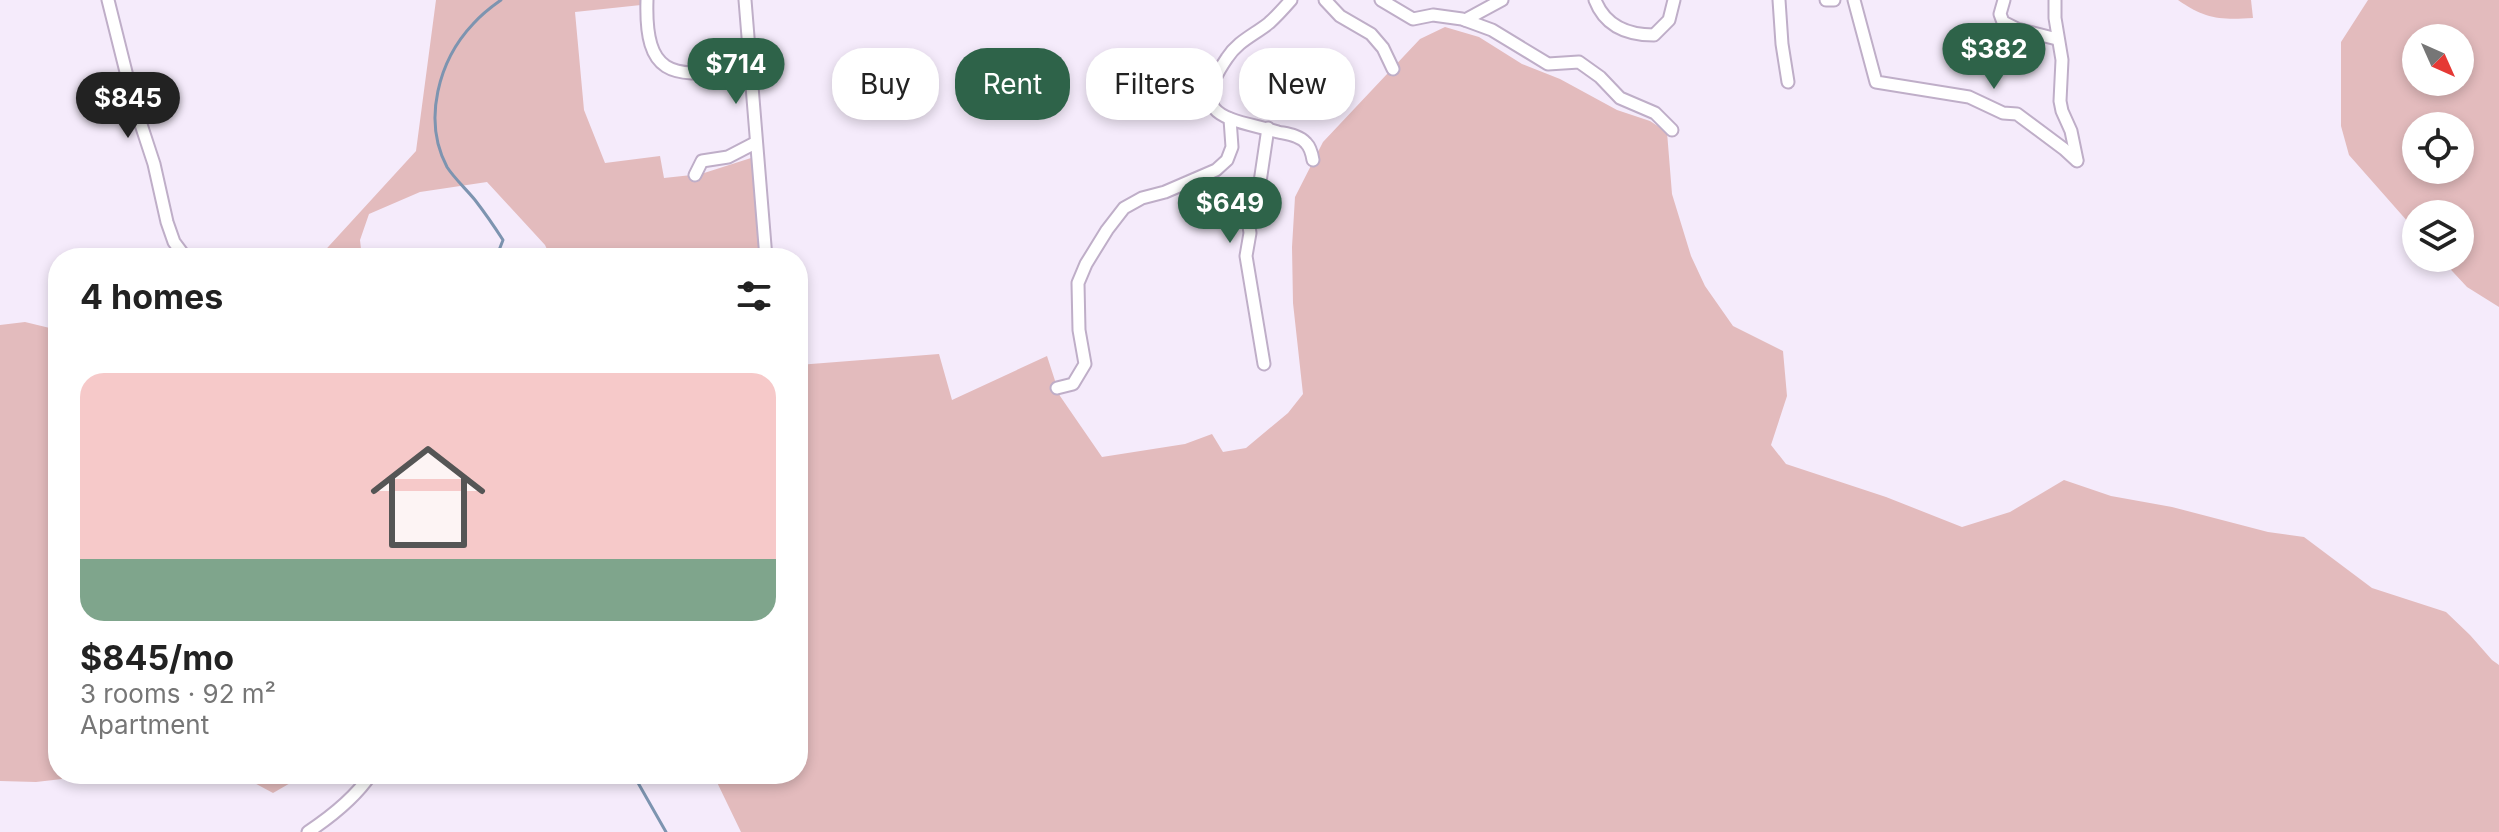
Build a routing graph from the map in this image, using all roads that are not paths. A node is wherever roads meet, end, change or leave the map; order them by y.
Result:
1 (108, 0) edge
2 (647, 0) edge
3 (745, 0) edge
4 (1291, 0) edge
5 (1325, 0) edge
6 (1381, 0) edge
7 (1502, 0) edge
8 (1595, 0) edge
9 (1674, 0) edge
10 (1779, 0) edge
11 (1826, 0) edge
12 (1834, 0) edge
13 (1854, 0) edge
14 (2004, 0) edge
15 (2055, 0) edge
16 (1465, 20) junction
17 (2057, 39) junction
18 (1393, 69) dead end
19 (752, 70) junction
20 (1788, 82) dead end
21 (1230, 119) junction
22 (1268, 128) junction
23 (1672, 130) dead end
24 (755, 143) junction
25 (1313, 160) dead end
26 (695, 175) dead end
27 (178, 248) edge
28 (765, 248) edge
29 (1264, 364) dead end
30 (1057, 388) dead end
31 (363, 784) edge
32 (308, 832) edge

1 - 27 street
2 - 19 street
3 - 19 street
4 - 21 street
5 - 18 street
6 - 16 street
7 - 16 street
8 - 9 street
10 - 20 street
11 - 12 street
13 - 17 street
14 - 17 street
15 - 17 street
16 - 23 street
19 - 24 street
21 - 22 street
21 - 30 street
22 - 25 street
22 - 29 street
24 - 26 street
24 - 28 street
31 - 32 street

